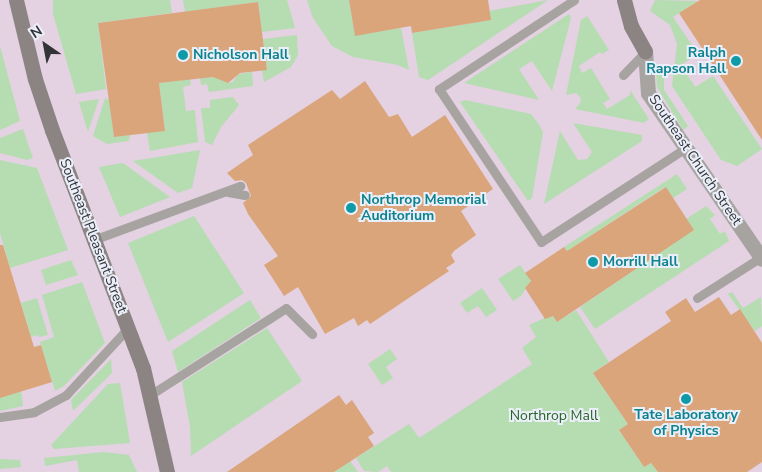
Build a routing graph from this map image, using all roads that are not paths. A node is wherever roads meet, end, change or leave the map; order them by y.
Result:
1 (16, 0) edge
2 (574, 0) edge
3 (624, 0) edge
4 (645, 51) junction
5 (623, 75) dead end
6 (686, 148) junction
7 (240, 186) dead end
8 (228, 192) junction
9 (245, 195) dead end
10 (93, 240) junction
11 (761, 258) edge
12 (697, 298) dead end
13 (128, 328) junction
14 (312, 334) dead end
15 (150, 395) junction
16 (0, 417) edge
17 (167, 472) edge

1 - 10 street, Southeast Pleasant Street
2 - 6 lane
3 - 4 street, Southeast Church Street
4 - 5 lane
4 - 6 street, Southeast Church Street
6 - 11 street, Southeast Church Street
7 - 8 lane
8 - 9 lane
8 - 10 lane
10 - 13 street, Southeast Pleasant Street
11 - 12 lane
13 - 15 street, Southeast Pleasant Street
13 - 16 lane
14 - 15 lane
15 - 17 street, Southeast Pleasant Street

